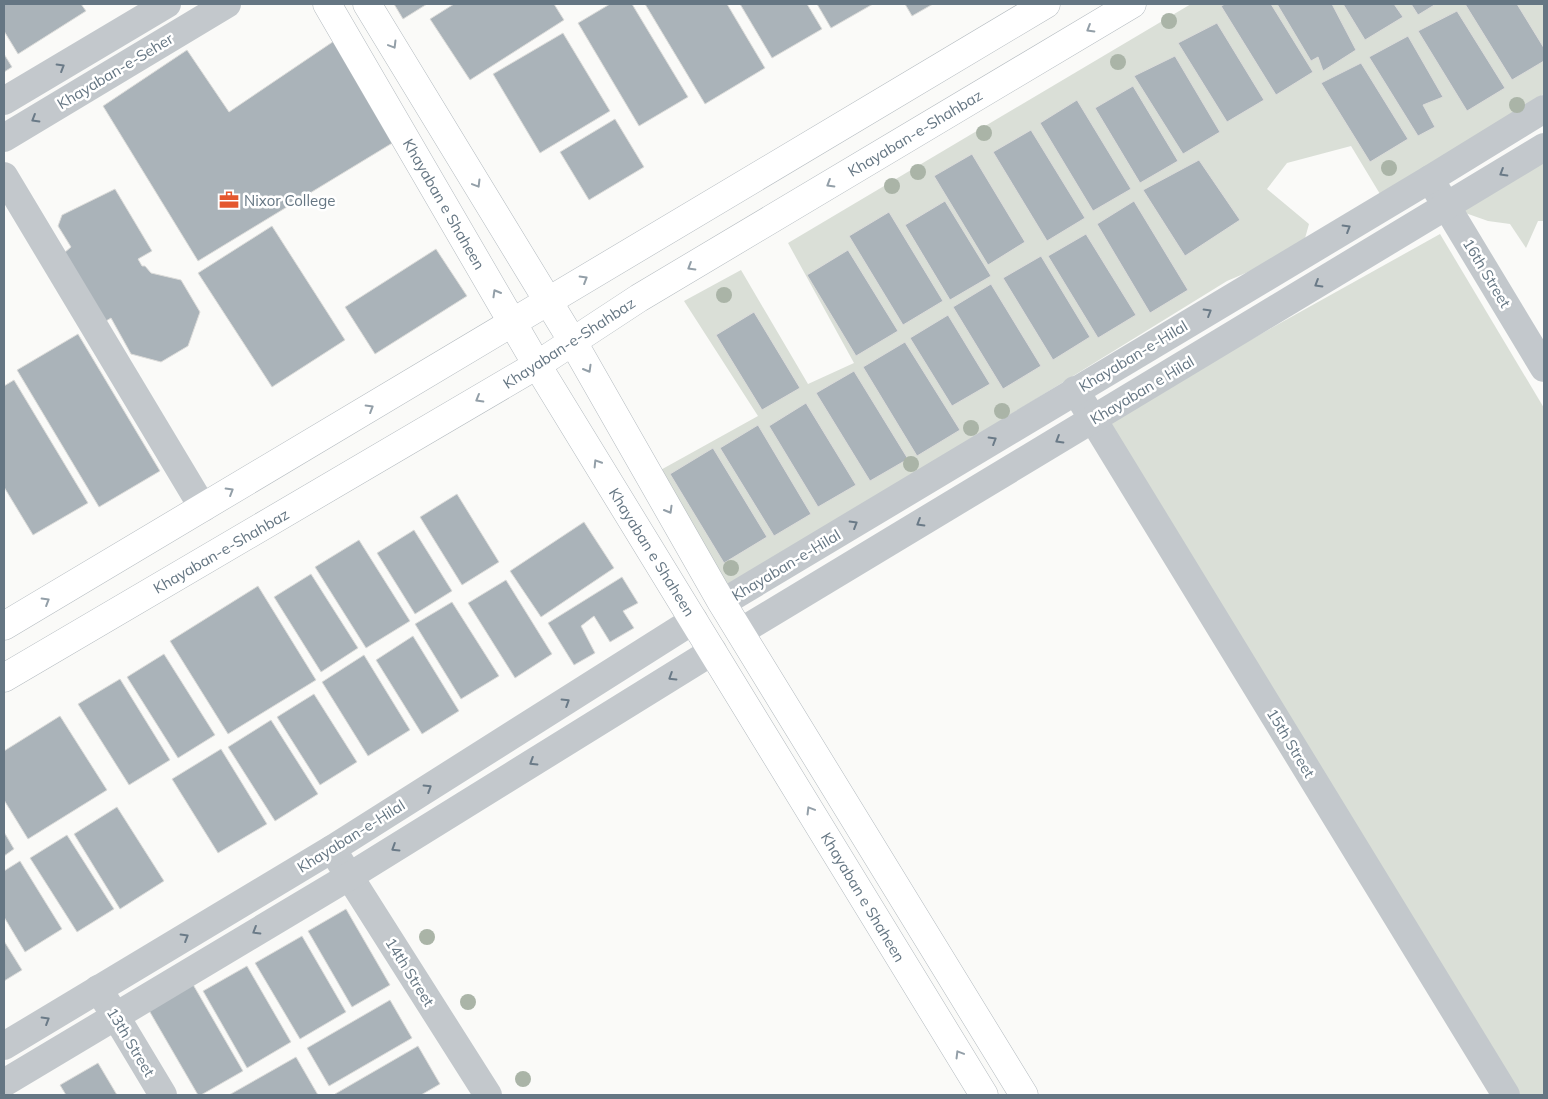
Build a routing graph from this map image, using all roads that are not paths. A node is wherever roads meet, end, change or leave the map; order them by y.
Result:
1 (167, 4) edge
2 (227, 4) edge
3 (327, 4) edge
4 (368, 4) edge
5 (1046, 4) edge
6 (1132, 4) edge
7 (4, 101) edge
8 (1544, 109) edge
9 (4, 138) edge
10 (1544, 148) edge
11 (4, 176) edge
12 (1430, 179) junction
13 (1447, 206) junction
14 (547, 301) junction
15 (514, 323) junction
16 (573, 342) junction
17 (537, 365) junction
18 (1544, 368) edge
19 (1075, 390) junction
20 (1093, 419) junction
21 (203, 508) junction
22 (722, 603) junction
23 (694, 620) junction
24 (4, 626) edge
25 (740, 632) junction
26 (713, 651) junction
27 (4, 678) edge
28 (332, 849) junction
29 (350, 876) junction
30 (98, 989) junction
31 (115, 1015) junction
32 (4, 1046) edge
33 (4, 1083) edge
34 (163, 1095) edge
35 (488, 1095) edge
36 (984, 1095) edge
37 (1024, 1095) edge
38 (1506, 1095) edge

7 -> 1 street, Khayaban-e-Seher
2 -> 9 street, Khayaban-e-Seher
15 -> 3 main road, Khayaban e Shaheen
4 -> 14 main road
14 -> 5 main road
6 -> 16 main road, Khayaban-e-Shahbaz
8 - 12 street, Khayaban-e-Hilal
10 -> 13 street, Khayaban e Hilal
11 - 21 street
12 - 13 street, 16th Street
19 -> 12 street, Khayaban-e-Hilal
13 - 18 street, 16th Street
13 -> 20 street, Khayaban e Hilal
14 - 15 main road
14 - 16 main road
15 - 17 main road, Khayaban e Shaheen
21 -> 15 main road
16 - 17 main road, Khayaban-e-Shahbaz
16 -> 22 main road
23 -> 17 main road, Khayaban e Shaheen
17 -> 27 main road, Khayaban-e-Shahbaz
19 - 20 street, 15th Street
22 -> 19 street, Khayaban-e-Hilal
20 -> 25 street, Khayaban e Hilal
20 - 38 street, 15th Street
24 -> 21 main road
22 - 25 main road
23 - 26 main road, Khayaban e Shaheen
28 -> 23 street, Khayaban-e-Hilal
25 - 37 main road
26 -> 29 street
36 -> 26 main road, Khayaban e Shaheen
28 - 29 street, 14th Street
30 -> 28 street, Khayaban-e-Hilal
29 -> 31 street
29 - 35 street, 14th Street
30 - 31 street, 13th Street
32 -> 30 street, Khayaban-e-Hilal
31 - 33 street
31 - 34 street, 13th Street

